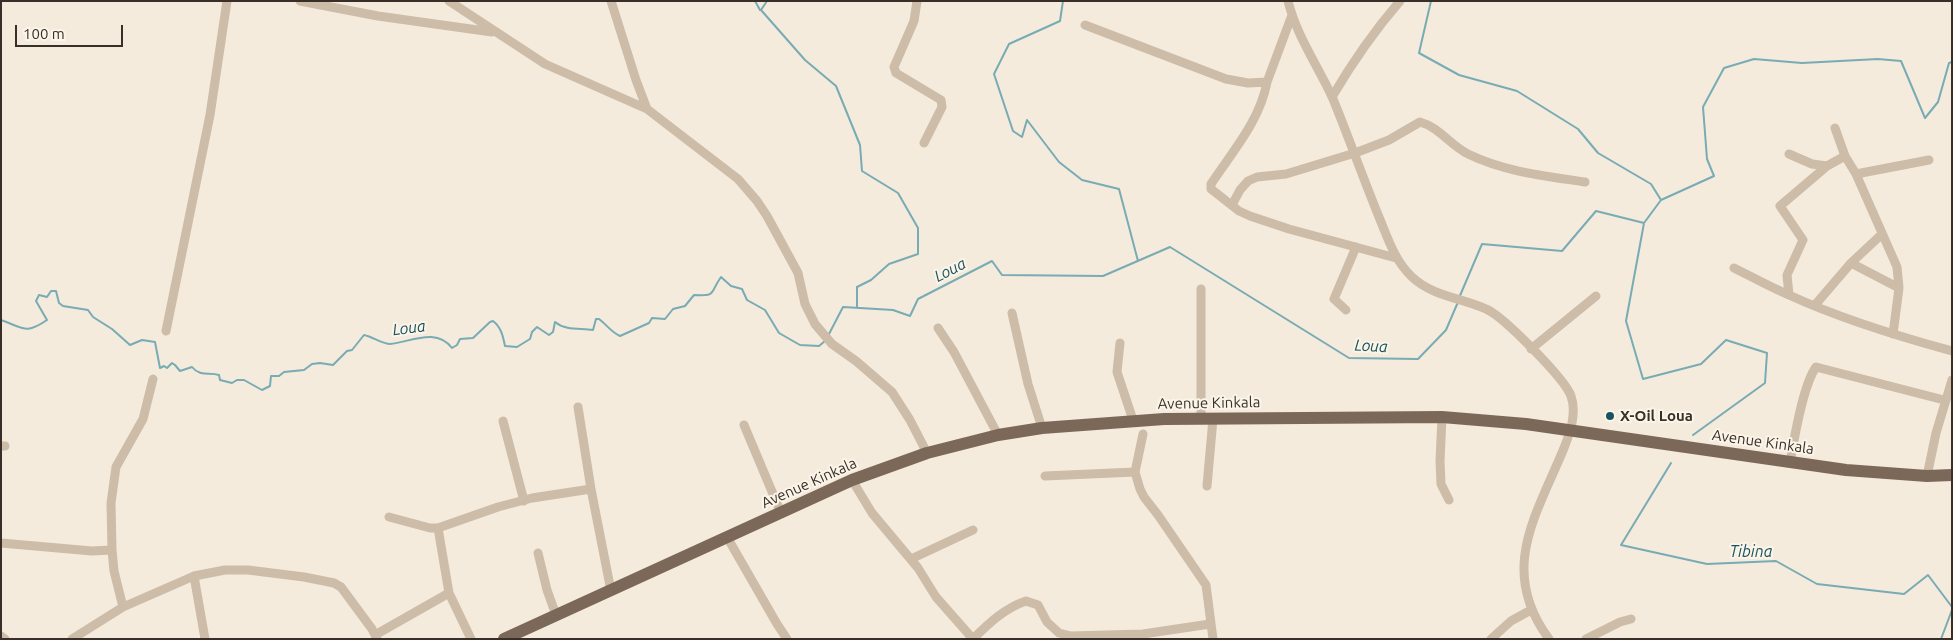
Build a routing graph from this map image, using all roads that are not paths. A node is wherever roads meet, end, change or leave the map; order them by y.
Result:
1 (227, 1) edge
2 (300, 1) edge
3 (449, 1) edge
4 (611, 1) edge
5 (917, 1) edge
6 (1288, 1) edge
7 (1400, 1) edge
8 (1292, 15) junction
9 (1084, 25) dead end
10 (494, 32) junction
11 (1267, 82) junction
12 (1332, 97) junction
13 (648, 109) junction
14 (1835, 128) dead end
15 (924, 143) dead end
16 (1355, 153) junction
17 (1789, 154) dead end
18 (1845, 156) junction
19 (1929, 160) dead end
20 (1827, 166) junction
21 (1856, 174) junction
22 (1585, 182) dead end
23 (1232, 205) junction
24 (1882, 234) junction
25 (1356, 247) junction
26 (1396, 258) junction
27 (1851, 263) junction
28 (1734, 268) dead end
29 (1899, 288) junction
30 (1201, 289) dead end
31 (1789, 295) junction
32 (1596, 296) dead end
33 (1815, 305) junction
34 (1346, 310) dead end
35 (1012, 313) dead end
36 (938, 328) dead end
37 (166, 331) dead end
38 (1893, 334) junction
39 (1120, 344) dead end
40 (1531, 349) junction
41 (1952, 352) edge
42 (153, 379) dead end
43 (1952, 380) edge
44 (1944, 400) junction
45 (578, 407) dead end
46 (1442, 416) junction
47 (1207, 419) junction
48 (1133, 420) junction
49 (504, 422) dead end
50 (744, 425) dead end
51 (1042, 428) junction
52 (1571, 430) junction
53 (1143, 434) dead end
54 (998, 436) junction
55 (927, 453) junction
56 (1790, 463) junction
57 (1135, 472) junction
58 (1952, 475) edge
59 (1045, 476) dead end
60 (1927, 476) junction
61 (852, 480) junction
62 (1207, 486) dead end
63 (591, 489) junction
64 (524, 500) junction
65 (1449, 500) dead end
66 (781, 513) junction
67 (389, 517) dead end
68 (438, 528) junction
69 (973, 530) dead end
70 (727, 537) junction
71 (1, 544) edge
72 (112, 550) junction
73 (538, 553) dead end
74 (910, 559) junction
75 (194, 576) junction
76 (611, 591) junction
77 (449, 593) junction
78 (123, 607) junction
79 (1531, 610) junction
80 (556, 615) junction
81 (1631, 619) dead end
82 (1210, 624) junction
83 (521, 634) edge
84 (1, 636) edge
85 (1144, 636) edge
86 (376, 637) edge
87 (5, 639) edge
88 (72, 639) edge
89 (205, 639) edge
90 (471, 639) edge
91 (504, 639) edge
92 (787, 639) edge
93 (973, 639) edge
94 (1213, 639) edge
95 (1491, 639) edge
96 (1549, 639) edge
97 (1586, 639) edge

1 - 37 street
2 - 10 street
3 - 10 street
4 - 13 street
5 - 15 street
6 - 8 street
7 - 12 street
8 - 11 street
8 - 12 street
9 - 11 street
10 - 13 street
11 - 23 street
12 - 16 street
13 - 55 street
14 - 18 street
16 - 22 street
16 - 23 street
16 - 26 street
17 - 20 street
18 - 20 street
18 - 21 street
19 - 21 street
20 - 31 street
21 - 24 street
23 - 25 street
24 - 27 street
24 - 29 street
25 - 26 street
25 - 34 street
26 - 40 street
27 - 29 street
27 - 33 street
28 - 31 street
29 - 38 street
30 - 47 street
31 - 33 street
32 - 40 street
33 - 38 street
35 - 51 street
36 - 54 street
38 - 41 street
39 - 48 street
40 - 52 street
42 - 72 street
43 - 44 street
44 - 56 street
44 - 60 street
45 - 63 street
46 - 47 main road, Avenue Kinkala
46 - 52 main road, Avenue Kinkala
46 - 65 street
47 - 48 main road, Avenue Kinkala
47 - 62 street
48 - 51 main road, Avenue Kinkala
49 - 64 street
50 - 66 street
51 - 54 main road, Avenue Kinkala
52 - 56 main road, Avenue Kinkala
52 - 79 street
53 - 57 street
54 - 55 main road, Avenue Kinkala
55 - 61 main road, Avenue Kinkala
56 - 60 main road, Avenue Kinkala
57 - 59 street
57 - 82 street
58 - 60 main road, Avenue Kinkala
61 - 66 main road, Avenue Kinkala
61 - 74 street
63 - 64 street
63 - 76 street
64 - 68 street
66 - 70 main road, Avenue Kinkala
67 - 68 street
68 - 77 street
69 - 74 street
70 - 76 main road, Avenue Kinkala
70 - 92 street
71 - 72 street
72 - 78 street
73 - 80 street
74 - 93 street
75 - 78 street
75 - 86 street
75 - 89 street
76 - 80 main road, Avenue Kinkala
77 - 86 street
77 - 90 street
78 - 88 street
79 - 95 street
79 - 96 street
80 - 83 main road, Avenue Kinkala
81 - 97 street
82 - 85 street
82 - 94 street
83 - 91 main road, Avenue Kinkala
84 - 87 street
85 - 93 street

